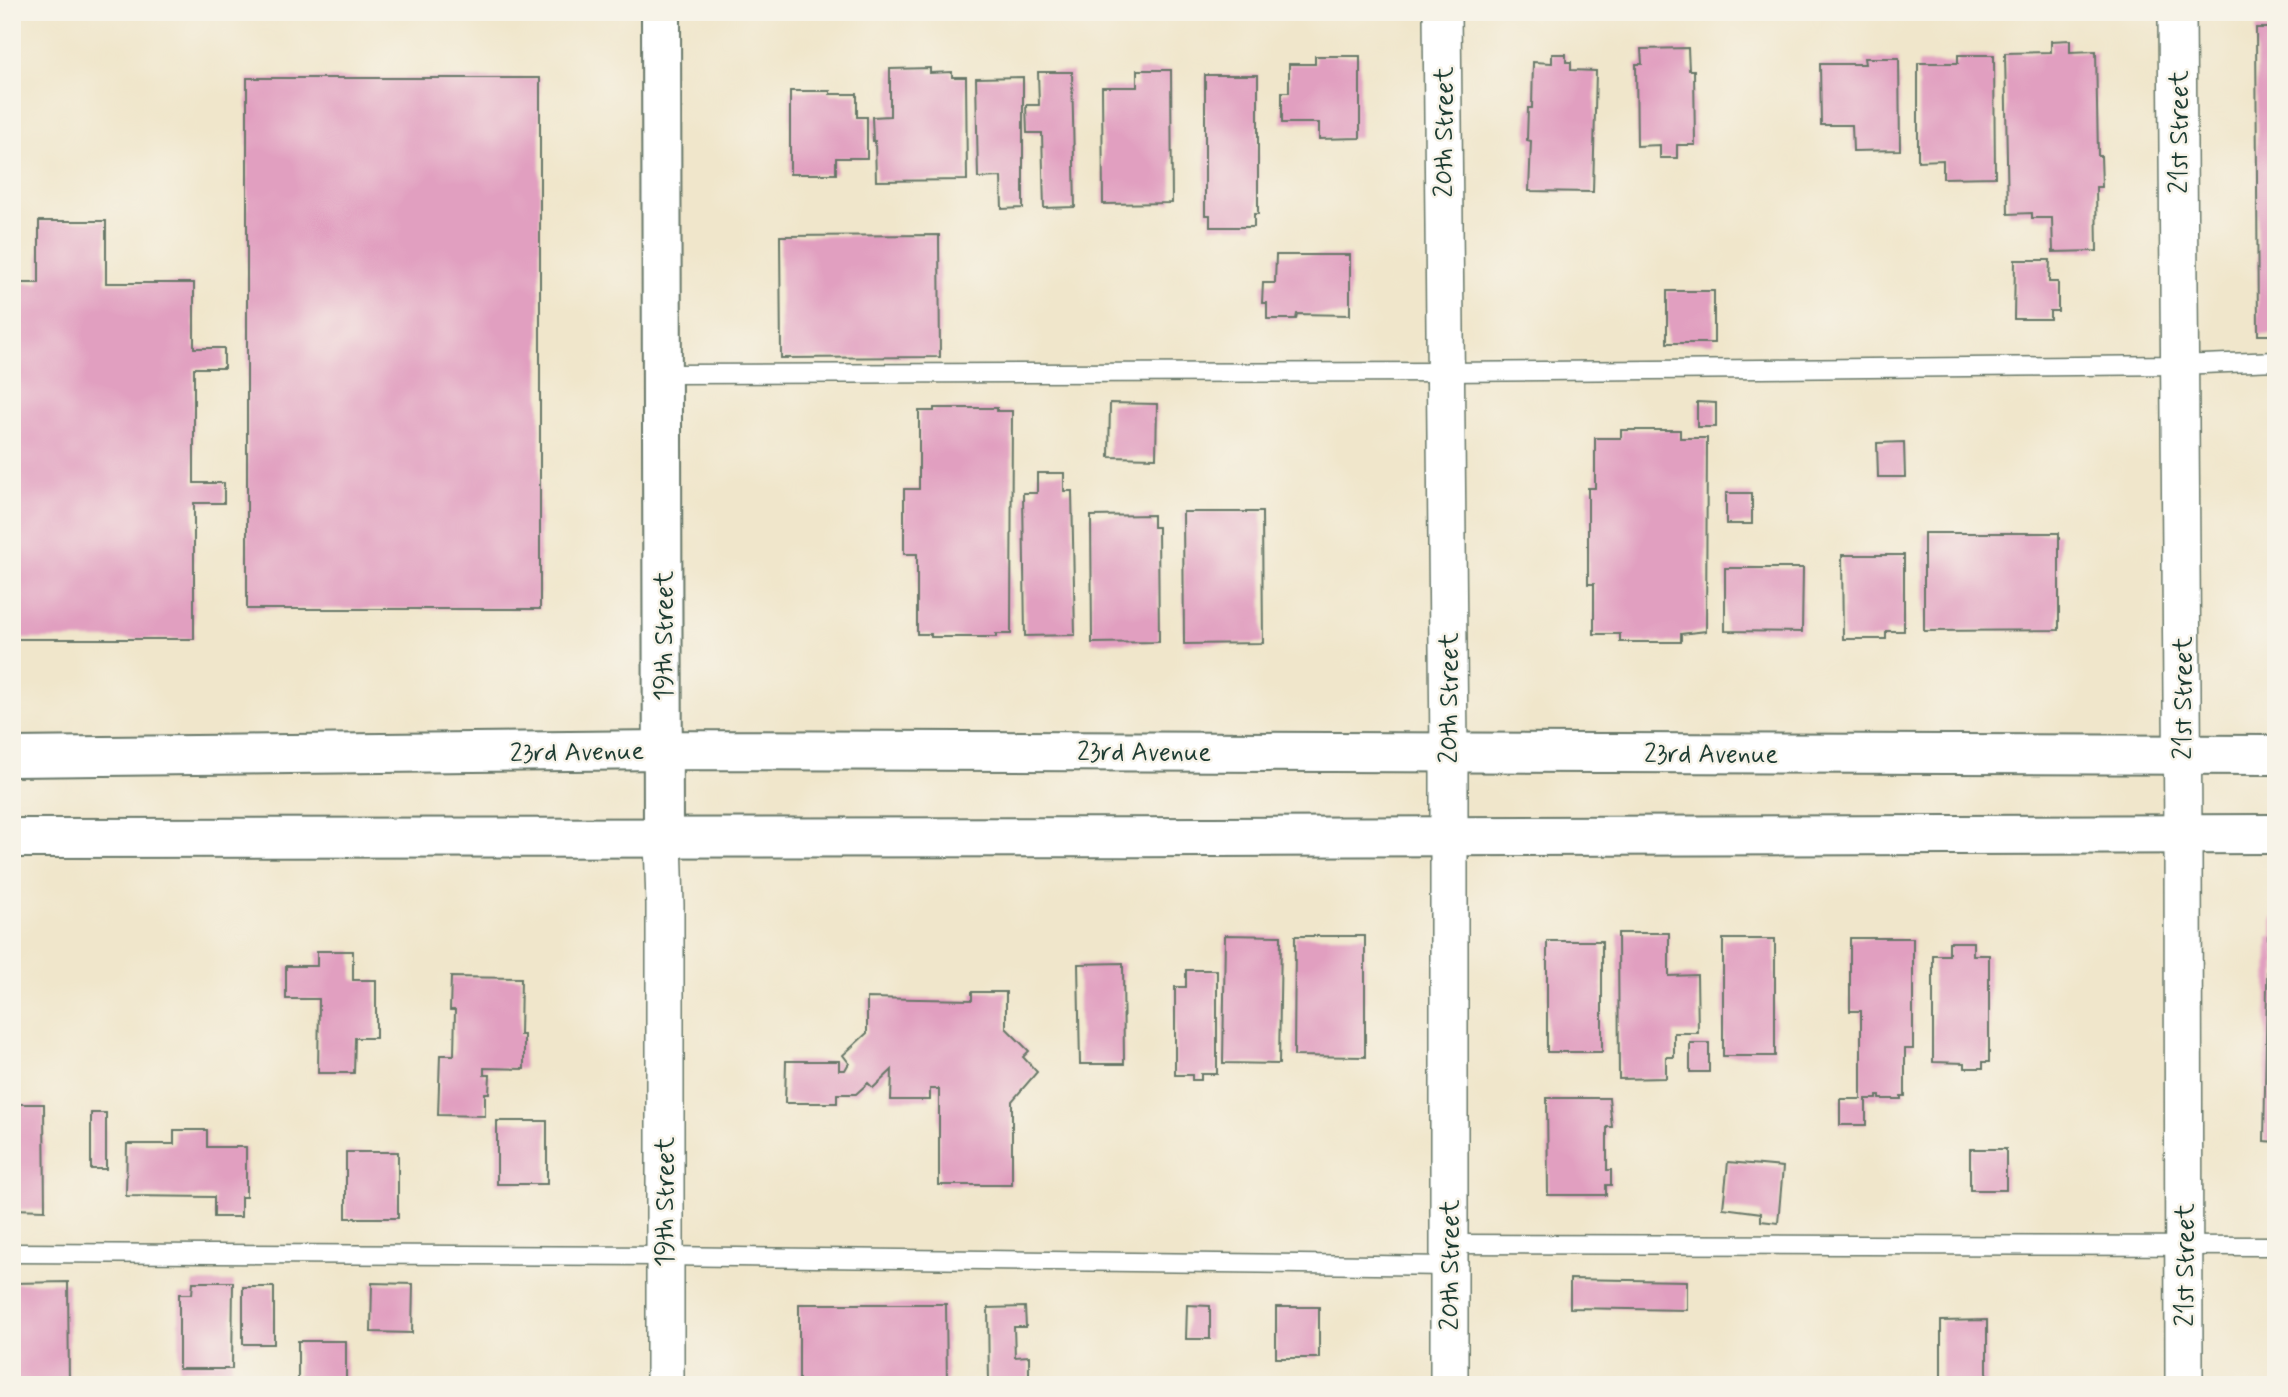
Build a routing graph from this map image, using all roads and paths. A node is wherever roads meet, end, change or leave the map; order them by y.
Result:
1 (661, 12) edge
2 (1442, 12) edge
3 (2176, 12) edge
4 (2276, 361) edge
5 (2179, 365) junction
6 (1446, 372) junction
7 (662, 374) junction
8 (663, 750) junction
9 (1449, 752) junction
10 (2276, 755) edge
11 (2182, 756) junction
12 (12, 757) edge
13 (1449, 834) junction
14 (2183, 834) junction
15 (2276, 834) edge
16 (12, 838) edge
17 (663, 839) junction
18 (2184, 1244) junction
19 (2276, 1246) edge
20 (12, 1253) edge
21 (1449, 1255) junction
22 (664, 1256) junction
23 (665, 1385) edge
24 (1449, 1385) edge
25 (2184, 1385) edge

1 - 7 street, 19th Street
2 - 6 street, 20th Street
3 - 5 street, 21st Street
4 - 5 lane
5 - 6 lane
5 - 11 street, 21st Street
6 - 7 lane
6 - 9 street, 20th Street
7 - 8 street, 19th Street
8 - 9 street, 23rd Avenue
8 - 12 street, 23rd Avenue
8 - 17 street, 19th Street
9 - 11 street, 23rd Avenue
9 - 13 street, 20th Street
10 - 11 street, 23rd Avenue
11 - 14 street, 21st Street
13 - 14 street
13 - 17 street
13 - 21 street, 20th Street
14 - 15 street
14 - 18 street, 21st Street
16 - 17 street
17 - 22 street, 19th Street
18 - 19 lane
18 - 21 lane
18 - 25 street, 21st Street
20 - 22 lane
21 - 22 lane
21 - 24 street, 20th Street
22 - 23 street, 19th Street

